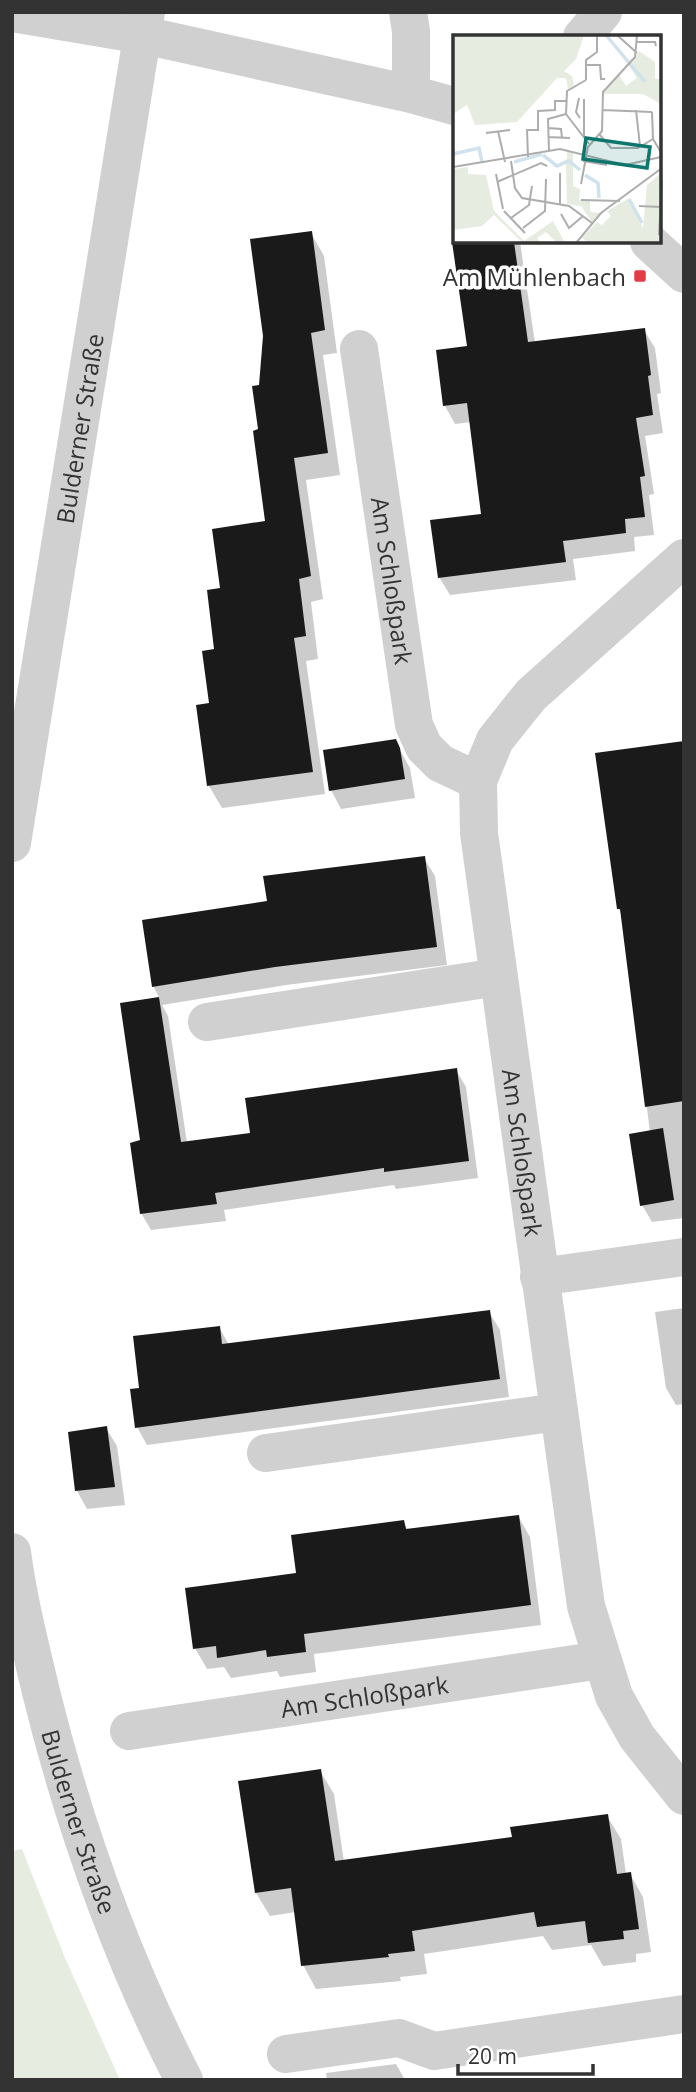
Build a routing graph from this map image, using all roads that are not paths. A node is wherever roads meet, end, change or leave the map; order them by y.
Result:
1 (408, 12) edge
2 (603, 12) edge
3 (12, 13) edge
4 (145, 23) edge
5 (584, 35) edge
6 (411, 94) junction
7 (453, 106) edge
8 (650, 243) edge
9 (684, 274) edge
10 (359, 349) dead end
11 (684, 558) edge
12 (478, 781) junction
13 (12, 843) edge
14 (498, 977) junction
15 (207, 1022) dead end
16 (684, 1257) edge
17 (539, 1278) junction
18 (558, 1412) junction
19 (266, 1453) dead end
20 (12, 1552) edge
21 (601, 1660) junction
22 (129, 1731) dead end
23 (676, 1777) edge
24 (684, 2014) edge
25 (286, 2054) dead end
26 (184, 2080) edge

1 - 6 street
2 - 5 street
3 - 4 street
4 - 6 street
4 - 13 street, Bulderner Straße
6 - 7 street
8 - 9 street
10 - 12 street, Am Schloßpark
11 - 12 street, Am Schloßpark
12 - 14 street, Am Schloßpark
14 - 15 street
14 - 17 street, Am Schloßpark
16 - 17 street
17 - 18 street, Am Schloßpark
18 - 19 street
18 - 21 street, Am Schloßpark
20 - 26 street, Bulderner Straße
21 - 22 street, Am Schloßpark
21 - 23 street, Am Schloßpark
24 - 25 street

